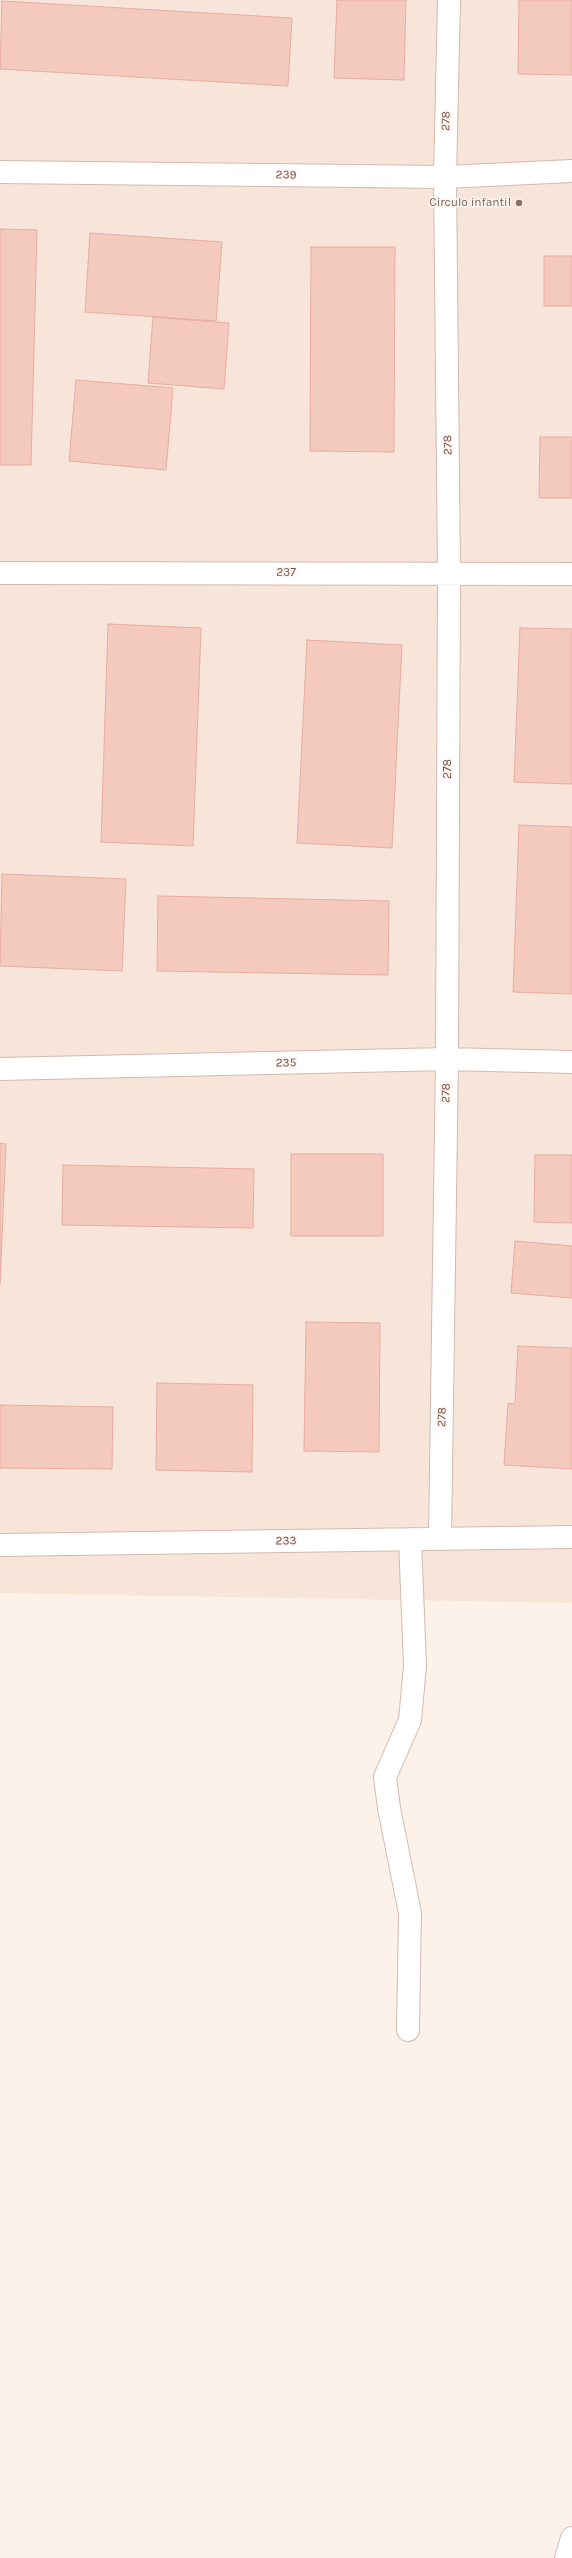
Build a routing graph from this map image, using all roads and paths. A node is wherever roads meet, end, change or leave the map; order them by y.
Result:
1 (448, 0) edge
2 (572, 171) edge
3 (0, 172) edge
4 (445, 177) junction
5 (0, 573) edge
6 (449, 573) junction
7 (572, 574) edge
8 (446, 1059) junction
9 (572, 1062) edge
10 (0, 1069) edge
11 (572, 1537) edge
12 (440, 1538) junction
13 (410, 1539) junction
14 (0, 1545) edge
15 (408, 2030) dead end
16 (572, 2538) edge
17 (566, 2558) edge

1 - 4 street, 278
2 - 4 street, 239
3 - 4 street, 239
4 - 6 street, 278
5 - 6 street, 237
6 - 7 street, 237
6 - 8 street, 278
8 - 9 street, 235
8 - 10 street, 235
8 - 12 street, 278
11 - 12 street, 233
12 - 13 street, 233
13 - 14 street, 233
13 - 15 street
16 - 17 street

